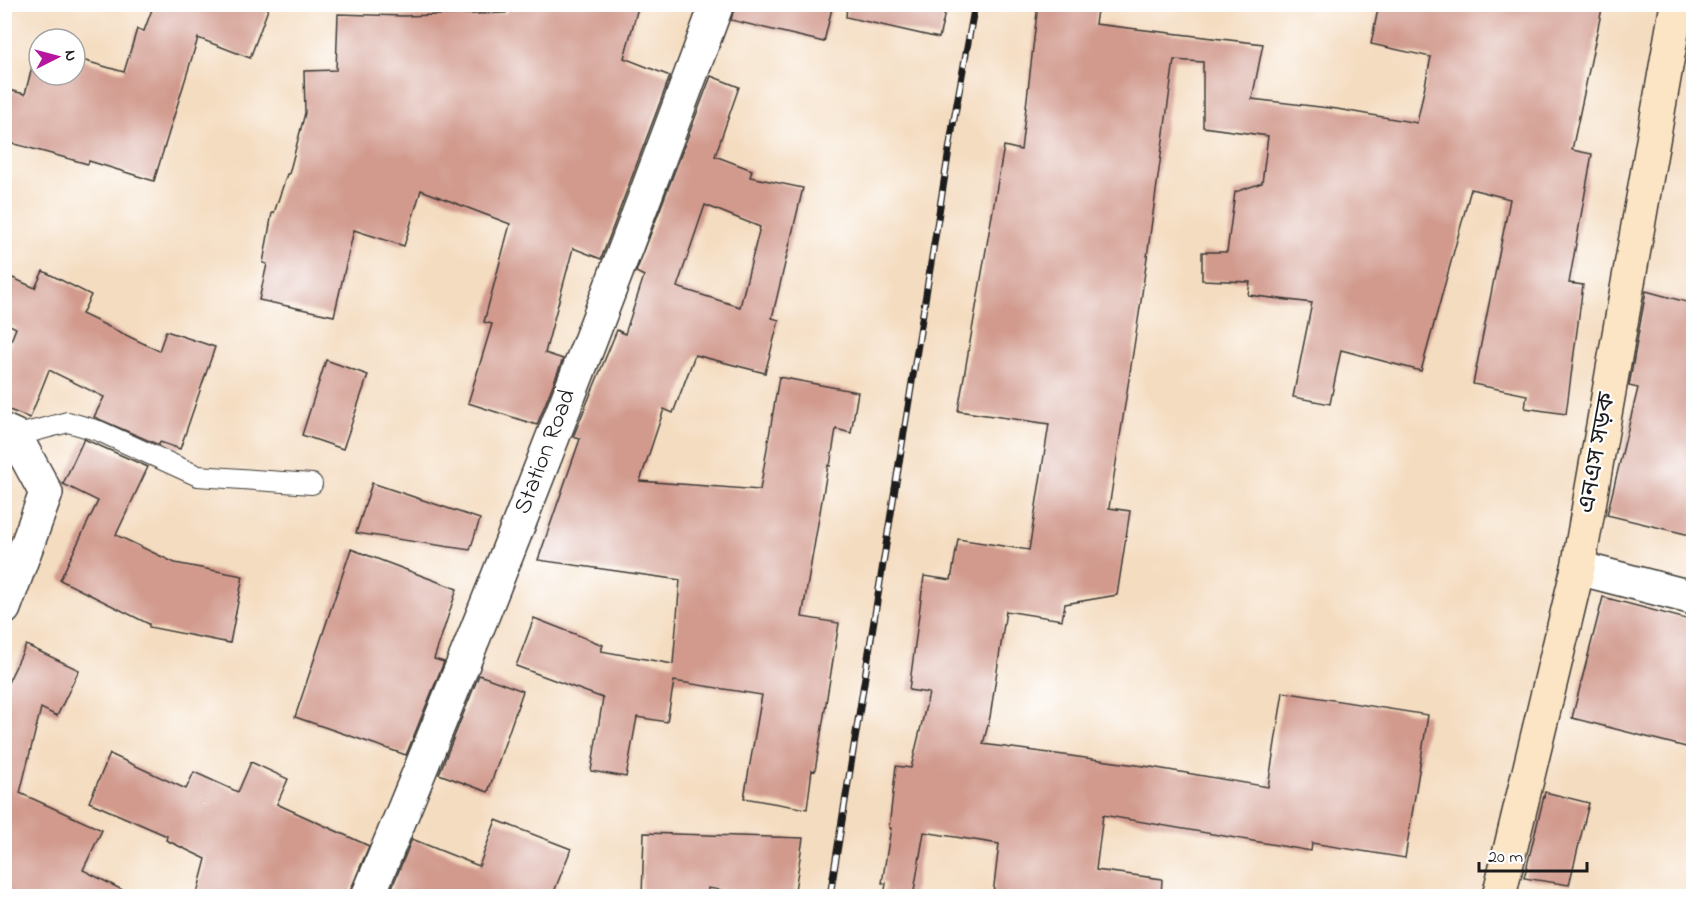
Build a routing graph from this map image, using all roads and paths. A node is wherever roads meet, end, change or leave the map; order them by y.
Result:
1 (717, 4) edge
2 (1677, 4) edge
3 (10, 433) edge
4 (312, 484) dead end
5 (1578, 568) junction
6 (1694, 598) edge
7 (4, 608) edge
8 (368, 897) edge
9 (1499, 897) edge

1 - 8 street, Station Road
2 - 5 main road, এনএস সড়ক
3 - 4 lane
3 - 7 street
5 - 6 street
5 - 9 main road, এনএস সড়ক

